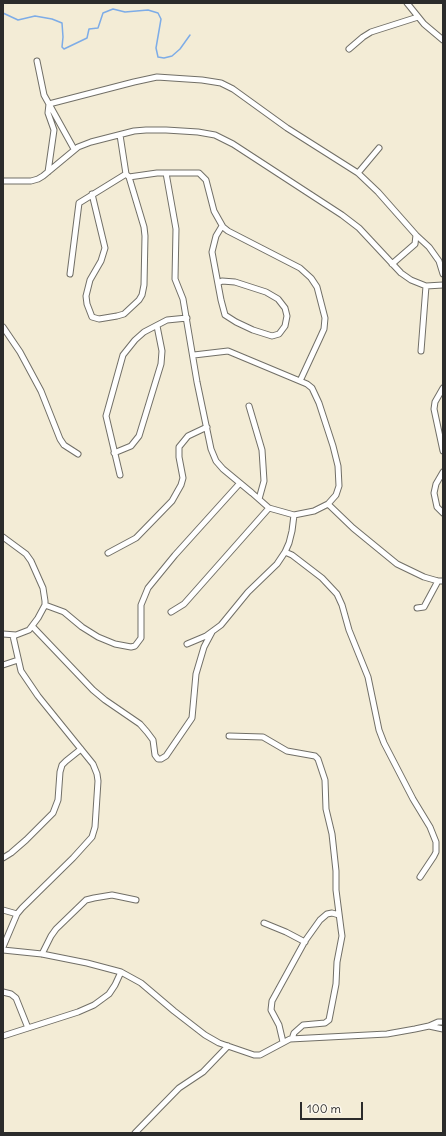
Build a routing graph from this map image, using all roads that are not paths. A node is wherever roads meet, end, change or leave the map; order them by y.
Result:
1 (407, 3) edge
2 (418, 17) junction
3 (443, 40) edge
4 (349, 49) dead end
5 (37, 61) dead end
6 (49, 104) junction
7 (120, 135) junction
8 (378, 148) dead end
9 (74, 149) junction
10 (48, 172) junction
11 (166, 173) junction
12 (358, 173) junction
13 (128, 176) junction
14 (3, 181) edge
15 (92, 194) junction
16 (222, 226) junction
17 (416, 235) junction
18 (392, 264) junction
19 (70, 274) dead end
20 (443, 274) edge
21 (218, 283) junction
22 (443, 285) edge
23 (426, 286) junction
24 (187, 318) junction
25 (157, 326) junction
26 (3, 327) edge
27 (420, 351) dead end
28 (194, 355) junction
29 (300, 381) junction
30 (443, 388) edge
31 (249, 406) dead end
32 (207, 427) junction
33 (443, 451) edge
34 (114, 453) junction
35 (78, 454) dead end
36 (443, 472) edge
37 (120, 475) dead end
38 (240, 483) junction
39 (259, 499) junction
40 (328, 504) junction
41 (269, 508) junction
42 (443, 514) edge
43 (294, 515) junction
44 (3, 537) edge
45 (285, 552) junction
46 (108, 553) dead end
47 (440, 581) edge
48 (45, 605) junction
49 (417, 608) dead end
50 (171, 612) dead end
51 (32, 626) junction
52 (212, 632) junction
53 (3, 634) edge
54 (13, 636) junction
55 (187, 644) dead end
56 (18, 660) junction
57 (3, 665) edge
58 (229, 736) dead end
59 (81, 749) junction
60 (3, 858) edge
61 (420, 877) dead end
62 (136, 900) dead end
63 (3, 910) edge
64 (17, 914) junction
65 (340, 916) junction
66 (264, 922) dead end
67 (304, 942) junction
68 (3, 948) edge
69 (42, 954) junction
70 (121, 972) junction
71 (3, 992) edge
72 (443, 1022) edge
73 (429, 1026) junction
74 (28, 1028) junction
75 (443, 1029) edge
76 (3, 1036) edge
77 (292, 1039) junction
78 (284, 1042) junction
79 (228, 1046) junction
80 (135, 1133) edge

1 - 2 street
2 - 3 street
2 - 4 street
5 - 6 street
6 - 9 street
6 - 10 street
6 - 12 street
7 - 9 street
7 - 13 street
7 - 18 street
8 - 12 street
9 - 10 street
10 - 14 street
11 - 13 street
11 - 16 street
11 - 24 street
12 - 17 street
13 - 15 street
13 - 15 street
15 - 19 street
16 - 21 street
16 - 29 street
17 - 18 street
17 - 20 street
18 - 23 street
21 - 21 street
22 - 23 street
23 - 27 street
24 - 25 street
24 - 28 street
25 - 34 street
25 - 34 street
26 - 35 street
28 - 29 street
28 - 32 street
29 - 40 street
30 - 33 street
31 - 39 street
32 - 38 street
32 - 46 street
34 - 37 street
36 - 42 street
38 - 39 street
38 - 48 street
39 - 41 street
40 - 43 street
40 - 47 street
41 - 43 street
41 - 50 street
43 - 45 street
44 - 48 street
45 - 52 street
45 - 61 street
47 - 49 street
48 - 51 street
51 - 52 street
51 - 54 street
52 - 55 street
53 - 54 street
54 - 56 street
56 - 57 street
56 - 59 street
58 - 65 street
59 - 60 street
59 - 64 street
62 - 69 street
63 - 64 street
64 - 68 street
65 - 67 street
65 - 77 street
66 - 67 street
67 - 78 street
68 - 69 street
69 - 70 street
70 - 74 street
70 - 79 street
71 - 74 street
72 - 73 street
73 - 75 street
73 - 77 street
74 - 76 street
77 - 78 street
78 - 79 street
79 - 80 street

